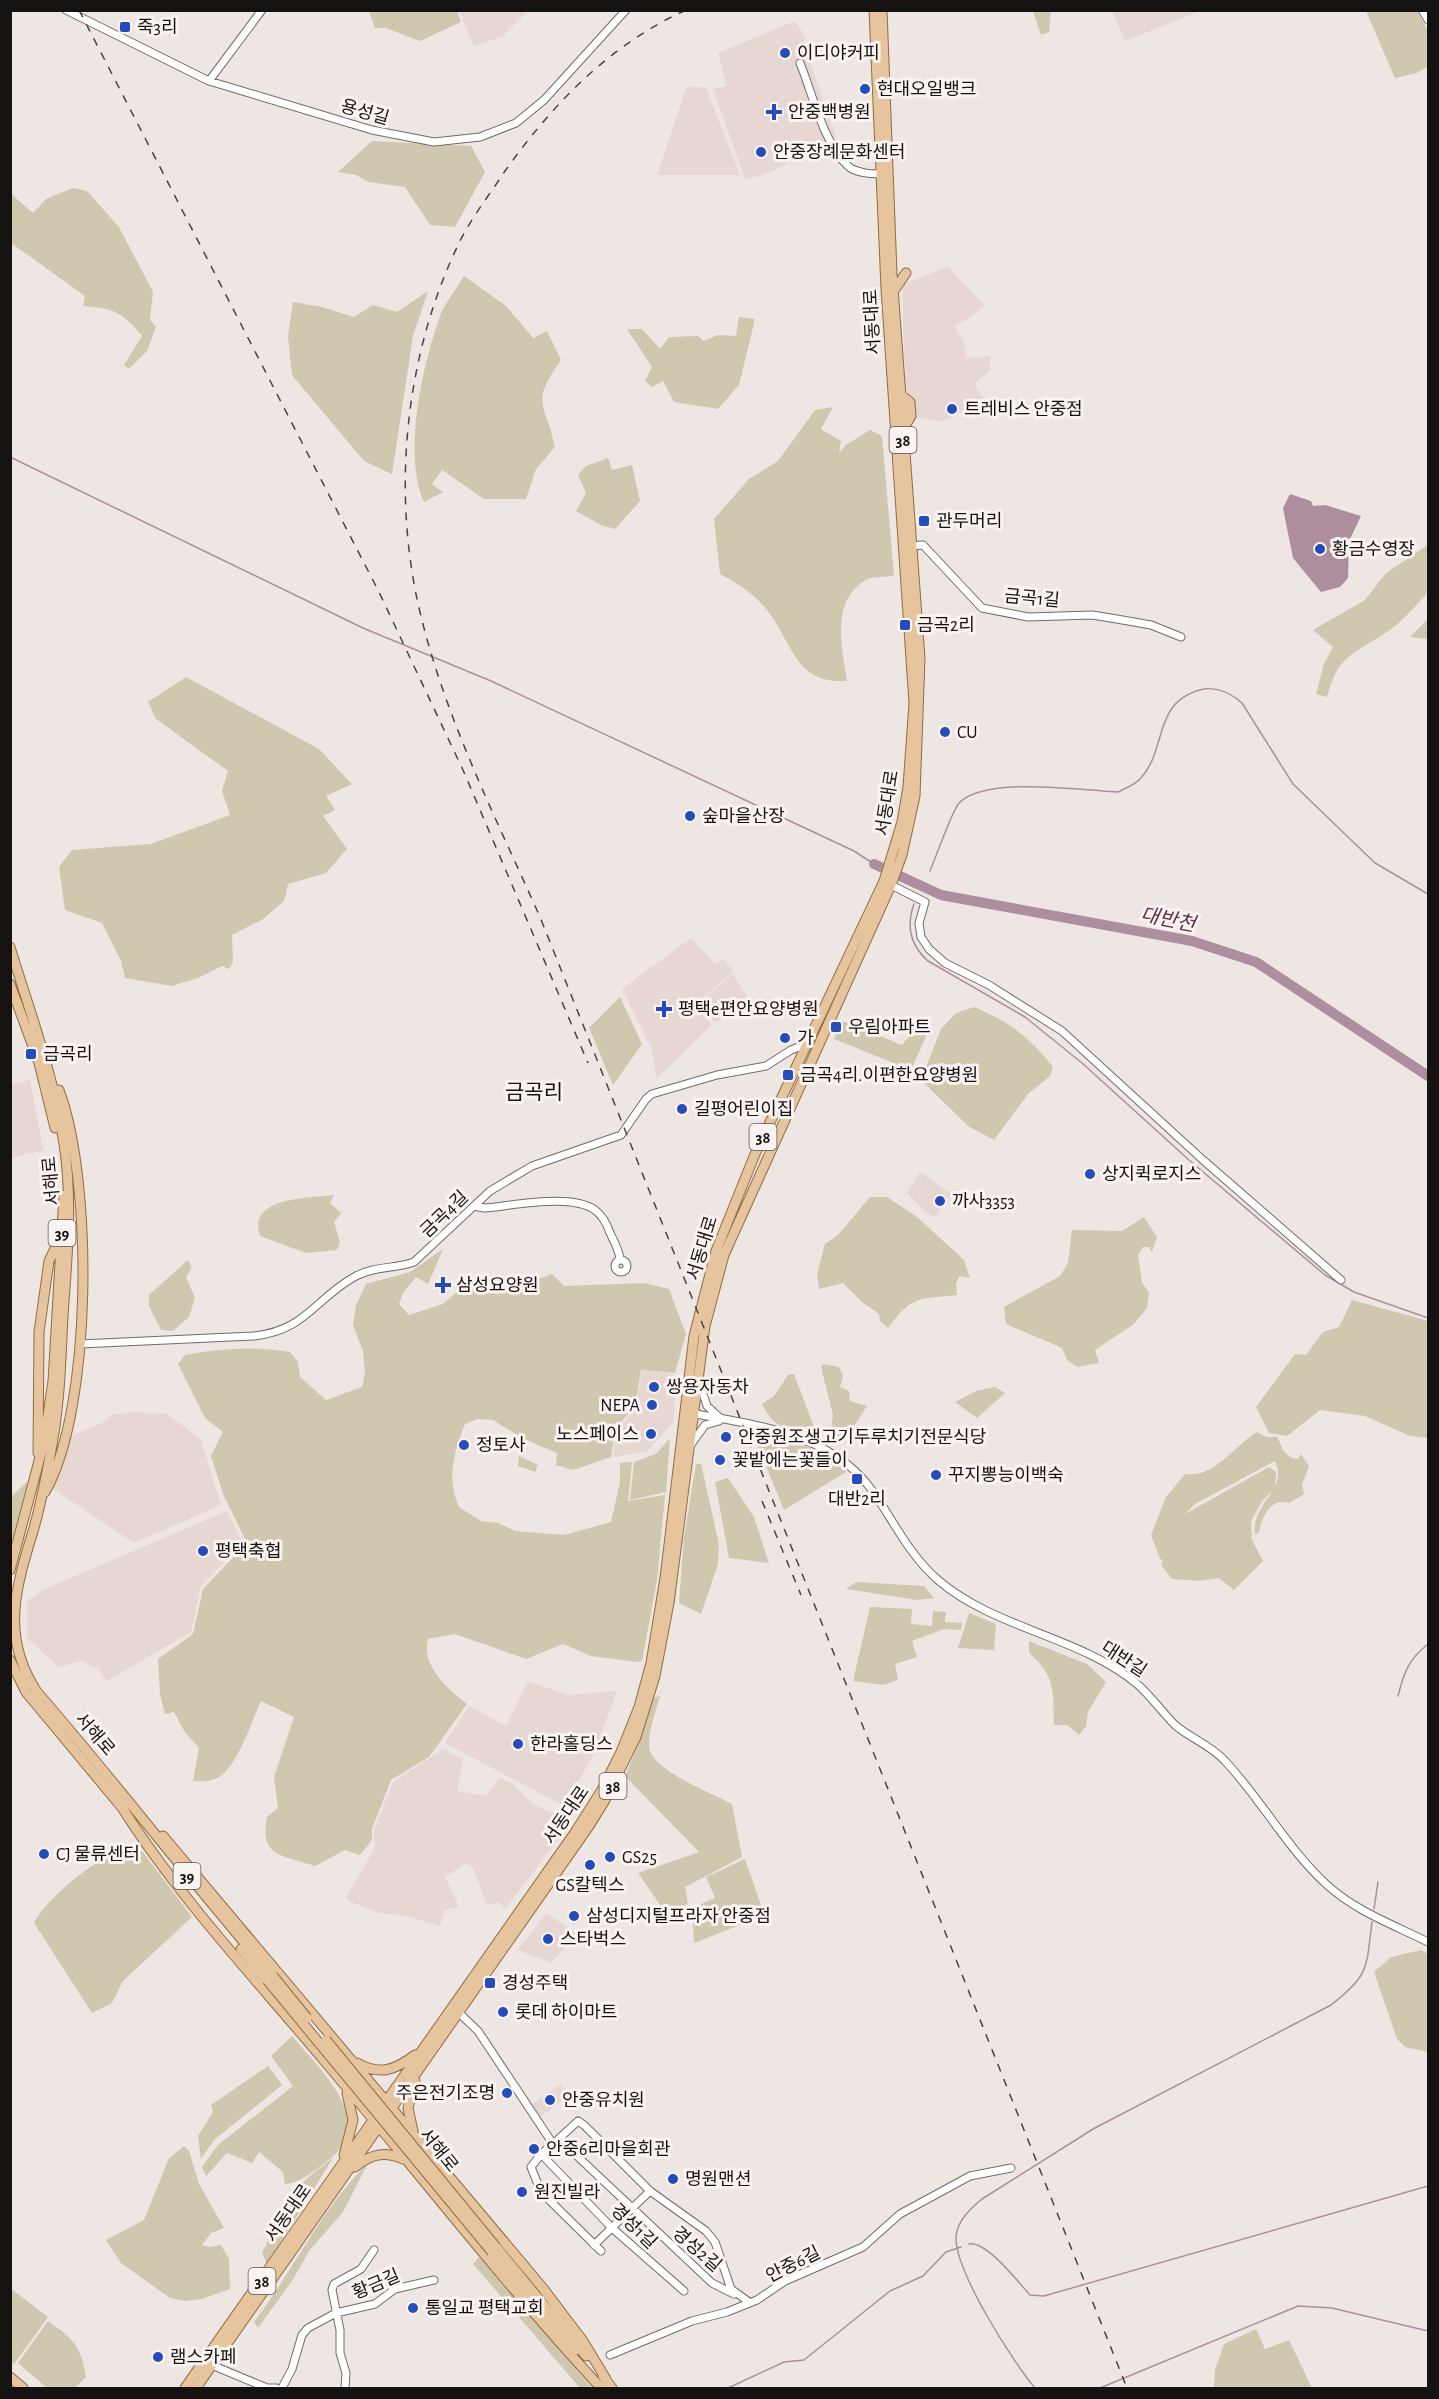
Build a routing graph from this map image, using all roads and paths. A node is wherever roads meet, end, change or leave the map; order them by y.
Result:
1 (66, 10) edge
2 (262, 10) edge
3 (626, 10) edge
4 (874, 10) edge
5 (882, 10) edge
6 (1422, 10) edge
7 (1428, 20) edge
8 (800, 63) dead end
9 (209, 81) junction
10 (885, 173) junction
11 (906, 273) dead end
12 (893, 292) junction
13 (908, 546) junction
14 (1182, 637) dead end
15 (890, 880) junction
16 (10, 947) edge
17 (10, 984) edge
18 (809, 1043) junction
19 (50, 1072) junction
20 (474, 1206) junction
21 (62, 1233) junction
22 (620, 1259) dead end
23 (1341, 1280) dead end
24 (80, 1344) junction
25 (698, 1373) junction
26 (688, 1415) junction
27 (720, 1420) junction
28 (688, 1450) junction
29 (38, 1467) junction
30 (39, 1502) junction
31 (10, 1570) edge
32 (13, 1645) edge
33 (10, 1660) edge
34 (105, 1772) junction
35 (121, 1806) junction
36 (1428, 1941) edge
37 (270, 1978) junction
38 (451, 2006) junction
39 (460, 2012) junction
40 (422, 2050) junction
41 (351, 2059) junction
42 (417, 2073) junction
43 (344, 2085) junction
44 (389, 2105) junction
45 (375, 2124) junction
46 (416, 2138) junction
47 (556, 2141) junction
48 (541, 2154) junction
49 (405, 2160) junction
50 (1011, 2168) dead end
51 (339, 2177) junction
52 (650, 2191) junction
53 (631, 2210) junction
54 (612, 2228) junction
55 (594, 2244) junction
56 (374, 2250) dead end
57 (601, 2252) dead end
58 (434, 2280) dead end
59 (684, 2291) dead end
60 (749, 2302) junction
61 (336, 2313) junction
62 (610, 2355) dead end
63 (214, 2366) junction
64 (10, 2377) edge
65 (603, 2385) edge
66 (23, 2388) edge
67 (185, 2388) edge
68 (196, 2388) edge
69 (276, 2388) edge
70 (282, 2388) edge
71 (345, 2388) edge
72 (612, 2388) edge

1 - 9 street, 용성길
2 - 9 street
3 - 9 street, 용성길
4 - 10 main road, 서동대로 / 38
5 - 10 main road, 서동대로 / 38
6 - 7 street
8 - 10 street
10 - 12 main road, 서동대로 / 38
10 - 13 main road, 서동대로 / 38
11 - 12 main road
12 - 13 main road, 서동대로 / 38
13 - 14 street, 금곡1길
13 - 15 main road, 서동대로 / 38
15 - 18 main road, 서동대로 / 38
15 - 23 street
15 - 25 main road, 서동대로 / 38
16 - 19 main road, 서해로 / 39
17 - 21 main road, 서해로 / 39
18 - 20 street, 금곡4길
18 - 26 main road, 서동대로 / 38
19 - 24 main road
19 - 30 main road, 서해로 / 39
20 - 22 street
20 - 24 street, 금곡4길
21 - 29 main road, 서해로 / 39
21 - 29 main road
24 - 30 main road
25 - 26 main road, 서동대로 / 38
25 - 27 street
26 - 27 street, 대반길
26 - 28 main road, 서동대로 / 38
26 - 38 main road, 서동대로 / 38
27 - 28 street
27 - 36 street, 대반길
28 - 39 main road, 서동대로 / 38
29 - 31 main road, 서해로 / 39
30 - 32 main road, 서해로 / 39
32 - 34 main road, 서해로 / 39
33 - 35 main road, 서해로 / 39
34 - 37 main road, 서해로 / 39
34 - 41 main road
35 - 37 main road, 서해로 / 39
35 - 43 main road
37 - 65 main road, 서해로 / 39, bridge
38 - 39 street
38 - 40 main road, 서동대로 / 38
39 - 42 main road, 서동대로 / 38
39 - 47 street
40 - 41 main road
40 - 44 main road, 서동대로 / 38
41 - 44 main road
42 - 44 main road, 서동대로 / 38
42 - 46 main road
43 - 45 main road
43 - 51 main road
44 - 45 main road, 서동대로 / 38
44 - 46 main road
45 - 49 main road
45 - 51 main road, 서동대로 / 38
46 - 65 main road
47 - 48 street
47 - 52 street, 경성2길
47 - 53 street, 경성2길
48 - 54 street, 경성1길
48 - 55 street
49 - 51 main road
49 - 65 main road
50 - 60 street, 안중6길
51 - 63 main road, 서동대로 / 38
51 - 67 main road, 서동대로 / 38
52 - 53 street
52 - 60 street, 경성2길
53 - 54 street
53 - 60 street, 경성2길
54 - 55 street
54 - 59 street, 경성1길
55 - 57 street
56 - 61 street
58 - 61 street, 황금길
60 - 62 street, 안중6길
61 - 70 street
61 - 71 street, 황금길
63 - 68 main road, 서동대로 / 38
63 - 69 street
64 - 66 main road
65 - 72 main road, 서해로 / 39

